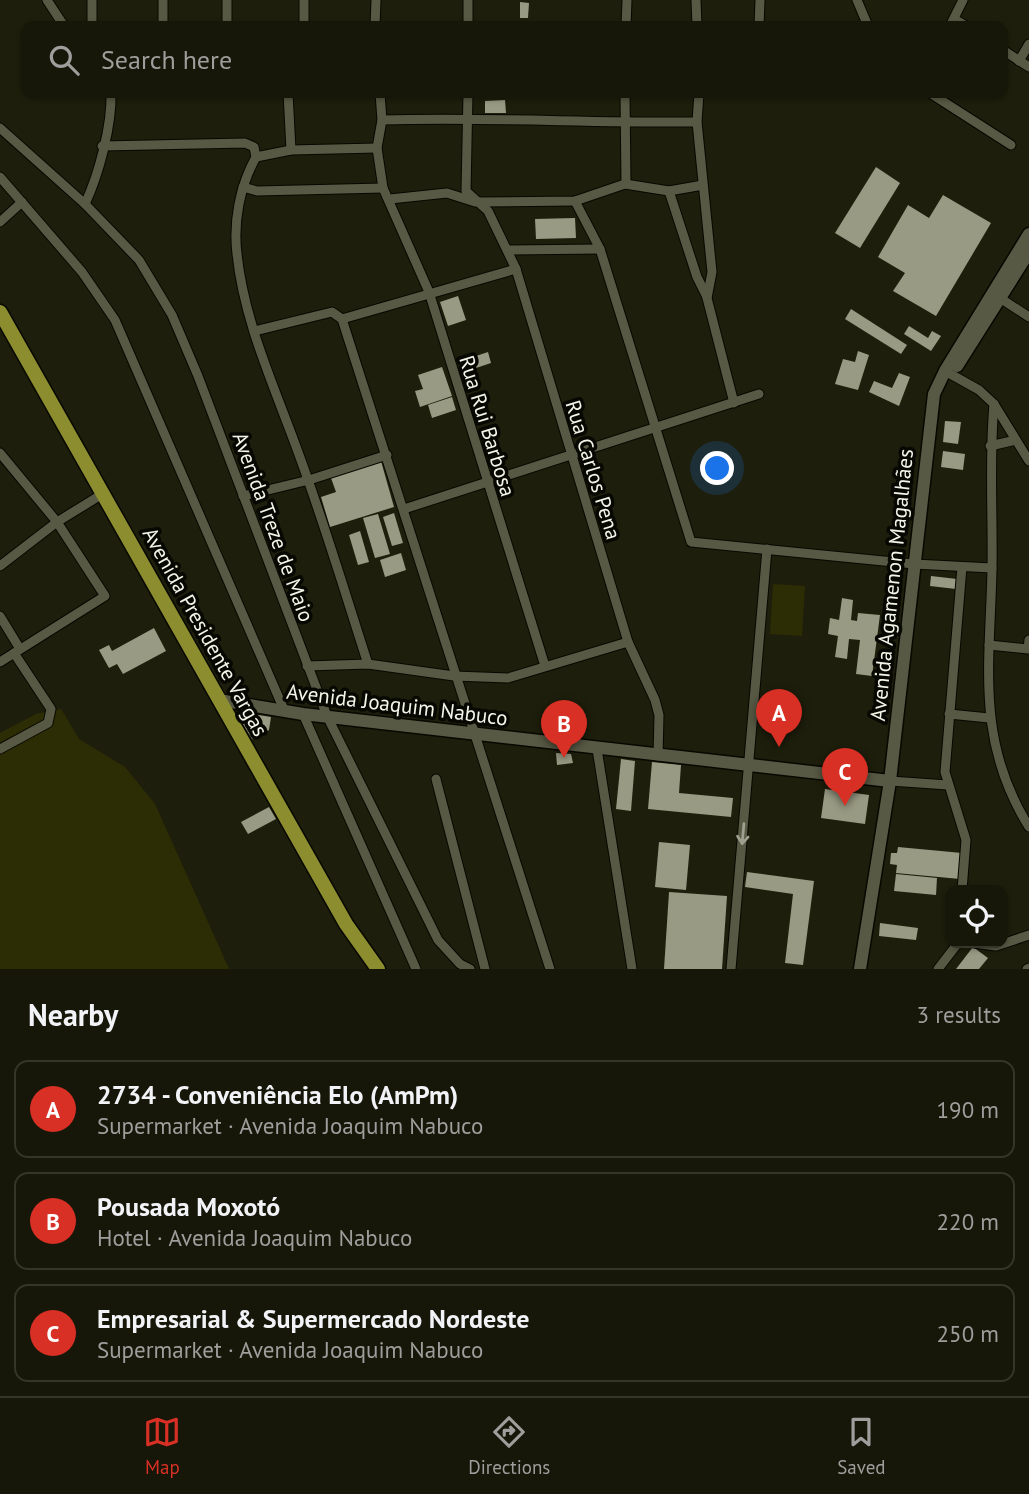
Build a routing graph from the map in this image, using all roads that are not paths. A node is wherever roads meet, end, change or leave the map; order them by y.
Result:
1 (47, 0) edge
2 (92, 0) edge
3 (163, 0) edge
4 (227, 0) edge
5 (304, 0) edge
6 (376, 0) edge
7 (468, 0) edge
8 (627, 0) edge
9 (696, 0) edge
10 (760, 0) edge
11 (857, 0) edge
12 (963, 0) edge
13 (61, 21) edge
14 (92, 21) edge
15 (163, 21) edge
16 (227, 21) edge
17 (304, 21) edge
18 (375, 21) edge
19 (468, 21) edge
20 (626, 21) edge
21 (697, 21) edge
22 (759, 21) edge
23 (866, 21) edge
24 (952, 21) edge
25 (1029, 44) edge
26 (1008, 53) edge
27 (1019, 61) junction
28 (1029, 67) edge
29 (111, 98) edge
30 (288, 98) edge
31 (380, 98) edge
32 (468, 98) edge
33 (625, 98) edge
34 (698, 98) edge
35 (938, 98) edge
36 (468, 118) junction
37 (382, 120) junction
38 (696, 122) junction
39 (624, 123) junction
40 (0, 128) edge
41 (1012, 145) dead end
42 (102, 146) junction
43 (377, 148) junction
44 (290, 150) junction
45 (255, 152) junction
46 (0, 177) edge
47 (626, 184) junction
48 (703, 185) junction
49 (243, 187) junction
50 (383, 188) junction
51 (668, 191) junction
52 (390, 199) junction
53 (575, 201) junction
54 (22, 202) junction
55 (475, 202) junction
56 (85, 204) junction
57 (0, 222) edge
58 (1029, 234) edge
59 (600, 249) junction
60 (509, 250) junction
61 (1029, 252) edge
62 (516, 269) junction
63 (429, 292) junction
64 (997, 296) junction
65 (707, 298) junction
66 (0, 312) edge
67 (1029, 317) edge
68 (342, 319) junction
69 (255, 331) junction
70 (948, 373) junction
71 (759, 394) dead end
72 (734, 403) junction
73 (994, 404) junction
74 (654, 428) junction
75 (1016, 440) junction
76 (990, 446) junction
77 (0, 453) edge
78 (387, 455) junction
79 (570, 456) junction
80 (1029, 461) edge
81 (309, 480) junction
82 (485, 482) junction
83 (104, 493) junction
84 (243, 496) junction
85 (404, 509) junction
86 (57, 522) junction
87 (767, 549) junction
88 (0, 554) edge
89 (11, 557) junction
90 (914, 564) junction
91 (0, 566) edge
92 (962, 567) junction
93 (992, 568) junction
94 (0, 617) edge
95 (1029, 640) edge
96 (628, 642) junction
97 (989, 645) junction
98 (17, 651) junction
99 (0, 662) edge
100 (368, 664) junction
101 (307, 666) junction
102 (545, 666) junction
103 (454, 676) junction
104 (219, 700) junction
105 (285, 712) junction
106 (303, 714) junction
107 (949, 714) junction
108 (327, 716) junction
109 (989, 718) junction
110 (473, 733) junction
111 (0, 749) edge
112 (597, 749) junction
113 (658, 756) junction
114 (749, 766) junction
115 (436, 779) dead end
116 (890, 781) junction
117 (948, 785) junction
118 (1029, 827) edge
119 (962, 885) edge
120 (1029, 935) edge
121 (1008, 942) edge
122 (954, 948) edge
123 (378, 969) edge
124 (416, 969) edge
125 (470, 969) edge
126 (485, 969) edge
127 (550, 969) edge
128 (632, 969) edge
129 (731, 969) edge
130 (860, 969) edge
131 (938, 969) edge

1 - 13 street
2 - 14 street
3 - 15 street
4 - 16 street
5 - 17 street
6 - 18 street
7 - 19 street
8 - 20 street
9 - 21 street
10 - 22 street
11 - 23 street
12 - 24 street
25 - 27 street
26 - 27 street
27 - 28 street
29 - 42 street
30 - 44 street
31 - 37 street
32 - 36 street
33 - 39 street
34 - 38 street
35 - 41 street
36 - 37 street
36 - 39 street
36 - 55 street
37 - 43 street
38 - 39 street
38 - 48 street
39 - 47 street
40 - 56 street, Avenida Treze de Maio
42 - 45 street
42 - 56 street
43 - 44 street
43 - 50 street
44 - 45 street
45 - 49 street
46 - 54 street
47 - 51 street
47 - 53 street
48 - 51 street
48 - 65 street
49 - 50 street
49 - 69 street
50 - 52 street, Rua Rui Barbosa
51 - 65 street
52 - 55 street
52 - 63 street, Rua Rui Barbosa
53 - 55 street
53 - 59 street
54 - 57 street
54 - 105 street
55 - 60 street, Rua Carlos Pena
56 - 84 street, Avenida Treze de Maio
58 - 64 main road, Avenida Agamenon Magalhães
59 - 60 street
59 - 74 street
60 - 62 street, Rua Carlos Pena
61 - 64 main road, Avenida Agamenon Magalhães
62 - 63 street
62 - 79 street, Rua Carlos Pena
63 - 68 street
63 - 82 street, Rua Rui Barbosa
64 - 67 street
64 - 70 main road, Avenida Agamenon Magalhães
65 - 72 street
66 - 83 main road, Avenida Presidente Vargas
68 - 69 street
68 - 78 street
69 - 81 street
70 - 73 street
70 - 90 main road, Avenida Agamenon Magalhães
71 - 72 street
72 - 74 street
73 - 75 street
73 - 76 street
74 - 79 street
74 - 87 street
75 - 76 street
75 - 80 street
76 - 93 street
77 - 86 street
78 - 81 street
78 - 85 street
79 - 82 street
79 - 96 street, Rua Carlos Pena
81 - 84 street
81 - 100 street
82 - 85 street
82 - 102 street, Rua Rui Barbosa
83 - 86 street
83 - 104 main road, Avenida Presidente Vargas
84 - 101 street, Avenida Treze de Maio
85 - 103 street
86 - 89 street
86 - 98 street
87 - 90 street
87 - 114 street
88 - 89 street
89 - 91 street
90 - 92 street
90 - 116 main road, Avenida Agamenon Magalhães
92 - 93 street
92 - 107 street
93 - 97 street
94 - 98 street
95 - 97 street
96 - 102 street
96 - 113 street, Rua Carlos Pena
97 - 109 street
98 - 99 street
98 - 111 street
100 - 101 street
100 - 103 street
101 - 108 street, Avenida Treze de Maio
102 - 103 street
103 - 110 street
104 - 105 main road, Avenida Joaquim Nabuco
104 - 123 main road, Avenida Presidente Vargas
105 - 106 main road, Avenida Joaquim Nabuco
106 - 108 main road, Avenida Joaquim Nabuco
106 - 124 street
107 - 109 street
107 - 117 street
108 - 110 main road, Avenida Joaquim Nabuco
108 - 125 street, Avenida Treze de Maio
109 - 118 street
110 - 112 main road, Avenida Joaquim Nabuco
110 - 127 street
112 - 113 main road, Avenida Joaquim Nabuco
112 - 128 street
113 - 114 main road, Avenida Joaquim Nabuco
114 - 116 main road, Avenida Joaquim Nabuco
114 -> 129 street
115 - 126 street
116 - 117 street, Avenida Joaquim Nabuco
116 - 130 main road, Avenida Agamenon Magalhães
117 - 119 street
120 - 121 street
122 - 131 street

